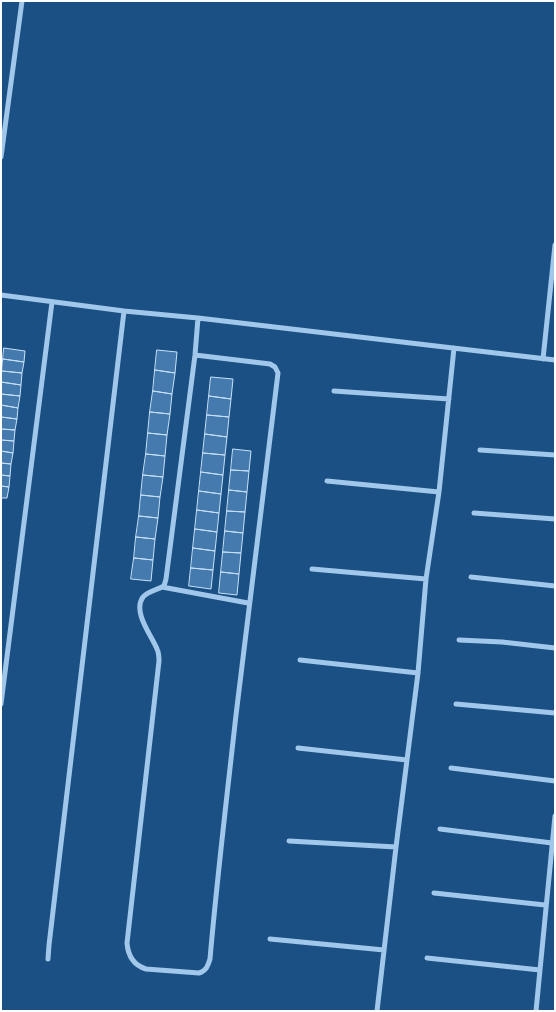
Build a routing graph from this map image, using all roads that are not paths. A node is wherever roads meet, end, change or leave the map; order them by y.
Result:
1 (22, 1) edge
2 (1, 158) edge
3 (555, 245) edge
4 (1, 295) edge
5 (52, 302) junction
6 (124, 311) junction
7 (198, 318) junction
8 (454, 348) junction
9 (195, 355) junction
10 (543, 359) junction
11 (555, 360) edge
12 (334, 390) dead end
13 (449, 399) junction
14 (480, 450) dead end
15 (555, 455) edge
16 (327, 481) dead end
17 (439, 492) junction
18 (474, 513) dead end
19 (555, 519) edge
20 (312, 568) dead end
21 (471, 577) dead end
22 (426, 579) junction
23 (555, 586) edge
24 (162, 587) junction
25 (248, 603) junction
26 (459, 640) dead end
27 (555, 648) edge
28 (300, 660) dead end
29 (418, 673) junction
30 (1, 704) edge
31 (456, 704) dead end
32 (555, 713) edge
33 (298, 748) dead end
34 (406, 760) junction
35 (451, 768) dead end
36 (555, 781) edge
37 (555, 816) edge
38 (440, 829) dead end
39 (289, 841) dead end
40 (552, 843) junction
41 (396, 847) junction
42 (434, 893) dead end
43 (545, 905) junction
44 (270, 939) dead end
45 (384, 950) junction
46 (426, 958) dead end
47 (48, 959) dead end
48 (540, 970) junction
49 (377, 1011) edge
50 (536, 1011) edge

1 - 2 street
3 - 10 street
4 - 5 street
5 - 6 street
5 - 30 street
6 - 7 street
6 - 47 street
7 - 8 street
7 - 9 street
8 - 10 street
8 - 13 street
9 - 24 street
9 - 25 street
10 - 11 street
12 - 13 street
13 - 17 street
14 - 15 street
16 - 17 street
17 - 22 street
18 - 19 street
20 - 22 street
21 - 23 street
22 - 29 street
24 - 25 street
24 - 25 street
26 - 27 street
28 - 29 street
29 - 34 street
31 - 32 street
33 - 34 street
34 - 41 street
35 - 36 street
37 - 40 street
38 - 40 street
39 - 41 street
40 - 43 street
41 - 45 street
42 - 43 street
43 - 48 street
44 - 45 street
45 - 49 street
46 - 48 street
48 - 50 street

